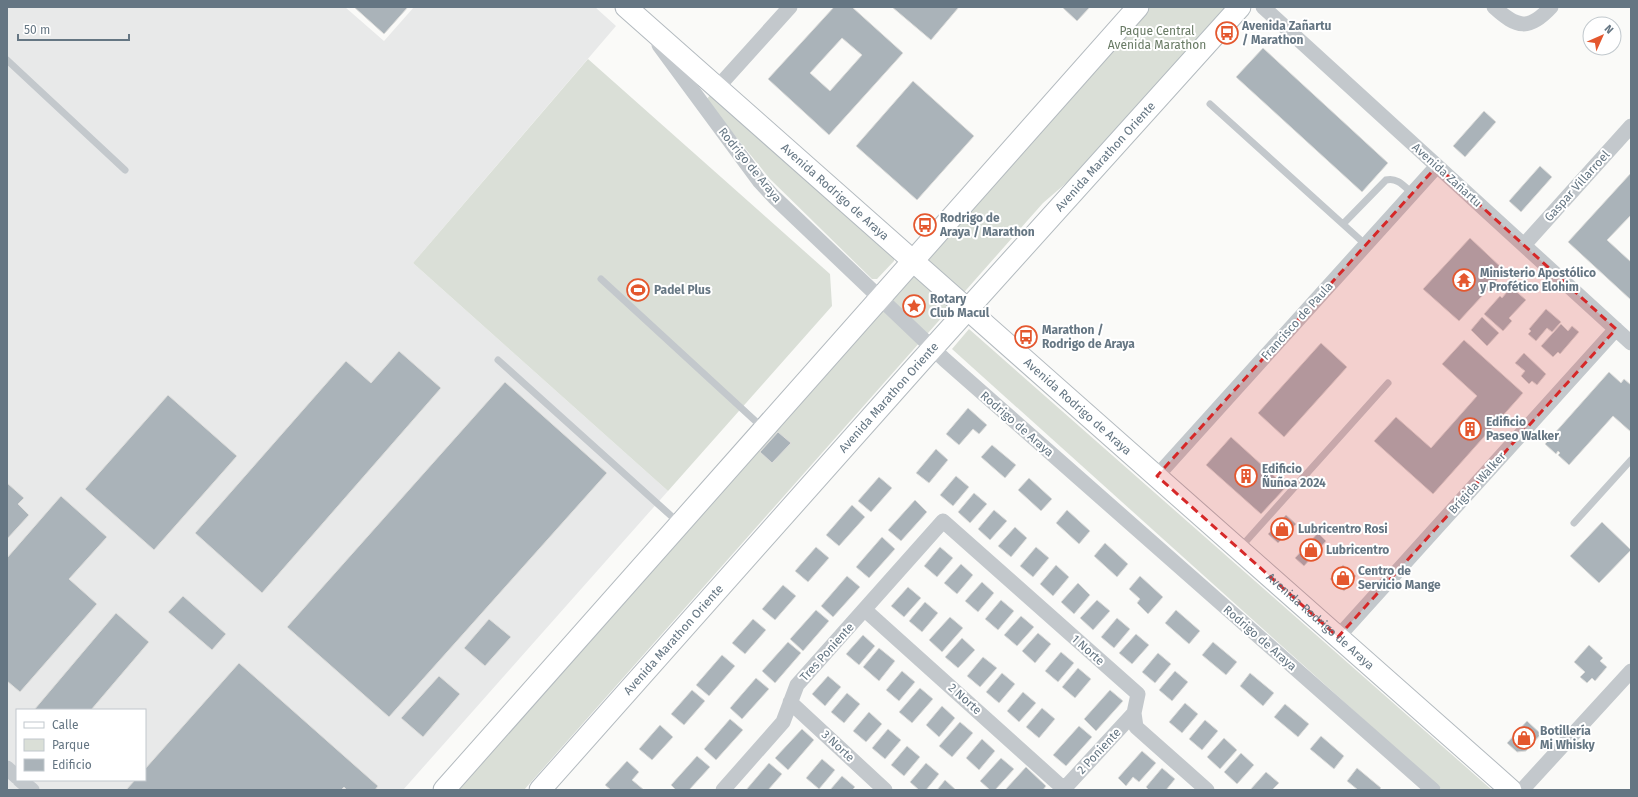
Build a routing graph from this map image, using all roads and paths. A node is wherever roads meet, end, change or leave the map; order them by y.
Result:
1 (790, 7) edge
2 (1138, 7) edge
3 (1240, 7) edge
4 (1263, 7) edge
5 (1494, 7) edge
6 (1551, 7) edge
7 (633, 13) edge
8 (7, 60) edge
9 (717, 88) junction
10 (1210, 104) dead end
11 (1631, 126) edge
12 (1437, 166) junction
13 (125, 170) dead end
14 (1412, 193) junction
15 (1343, 224) junction
16 (1366, 245) junction
17 (1524, 245) junction
18 (913, 261) junction
19 (602, 279) dead end
20 (879, 299) junction
21 (968, 309) junction
22 (1616, 329) junction
23 (1631, 343) edge
24 (932, 349) junction
25 (498, 360) dead end
26 (1388, 383) dead end
27 (764, 429) junction
28 (1631, 460) edge
29 (1157, 476) junction
30 (943, 521) joint
31 (1574, 522) dead end
32 (680, 524) junction
33 (1239, 550) junction
34 (865, 610) junction
35 (1338, 637) junction
36 (1631, 671) edge
37 (790, 702) junction
38 (1134, 713) junction
39 (7, 768) edge
40 (16, 776) edge
41 (21, 781) edge
42 (1064, 789) edge
43 (32, 790) edge
44 (444, 790) edge
45 (540, 790) edge
46 (723, 790) edge
47 (885, 790) edge
48 (1207, 790) edge
49 (1433, 790) edge
50 (1511, 790) edge
51 (1522, 790) edge

1 - 9 street
2 - 18 main road
3 - 21 main road, Avenida Marathon Oriente
4 - 12 street, Avenida Zañartu
5 - 6 street
7 - 9 main road, Avenida Rodrigo de Araya
7 - 20 street, Rodrigo de Araya
8 - 13 lane
9 - 18 main road, Avenida Rodrigo de Araya
10 - 15 lane
11 - 17 street, Gaspar Villarroel
12 - 14 street, Francisco de Paula
12 - 17 street, Avenida Zañartu
14 - 15 lane
14 - 16 street, Francisco de Paula
15 - 16 lane
16 - 29 street, Francisco de Paula
17 - 22 street, Avenida Zañartu
18 - 20 main road
18 - 21 main road, Avenida Rodrigo de Araya
19 - 27 lane
20 - 24 street, Rodrigo de Araya
20 - 27 main road
21 - 24 main road, Avenida Marathon Oriente
21 - 29 main road, Avenida Rodrigo de Araya
22 - 23 street, Avenida Zañartu
22 - 35 street, Brígida Walker
24 - 45 main road, Avenida Marathon Oriente
24 - 49 street, Rodrigo de Araya
25 - 32 lane
26 - 33 lane
27 - 32 main road
28 - 31 lane
29 - 33 main road, Avenida Rodrigo de Araya
30 - 34 street, Tres Poniente
30 - 38 street, 1 Norte
32 - 44 main road
33 - 35 main road, Avenida Rodrigo de Araya
34 - 37 street, Tres Poniente
34 - 42 street, 2 Norte
35 - 50 main road, Avenida Rodrigo de Araya
36 - 51 street
37 - 46 street, Tres Poniente
37 - 47 street, 3 Norte
38 - 42 street, 2 Poniente
38 - 48 street
39 - 40 street
41 - 43 street

